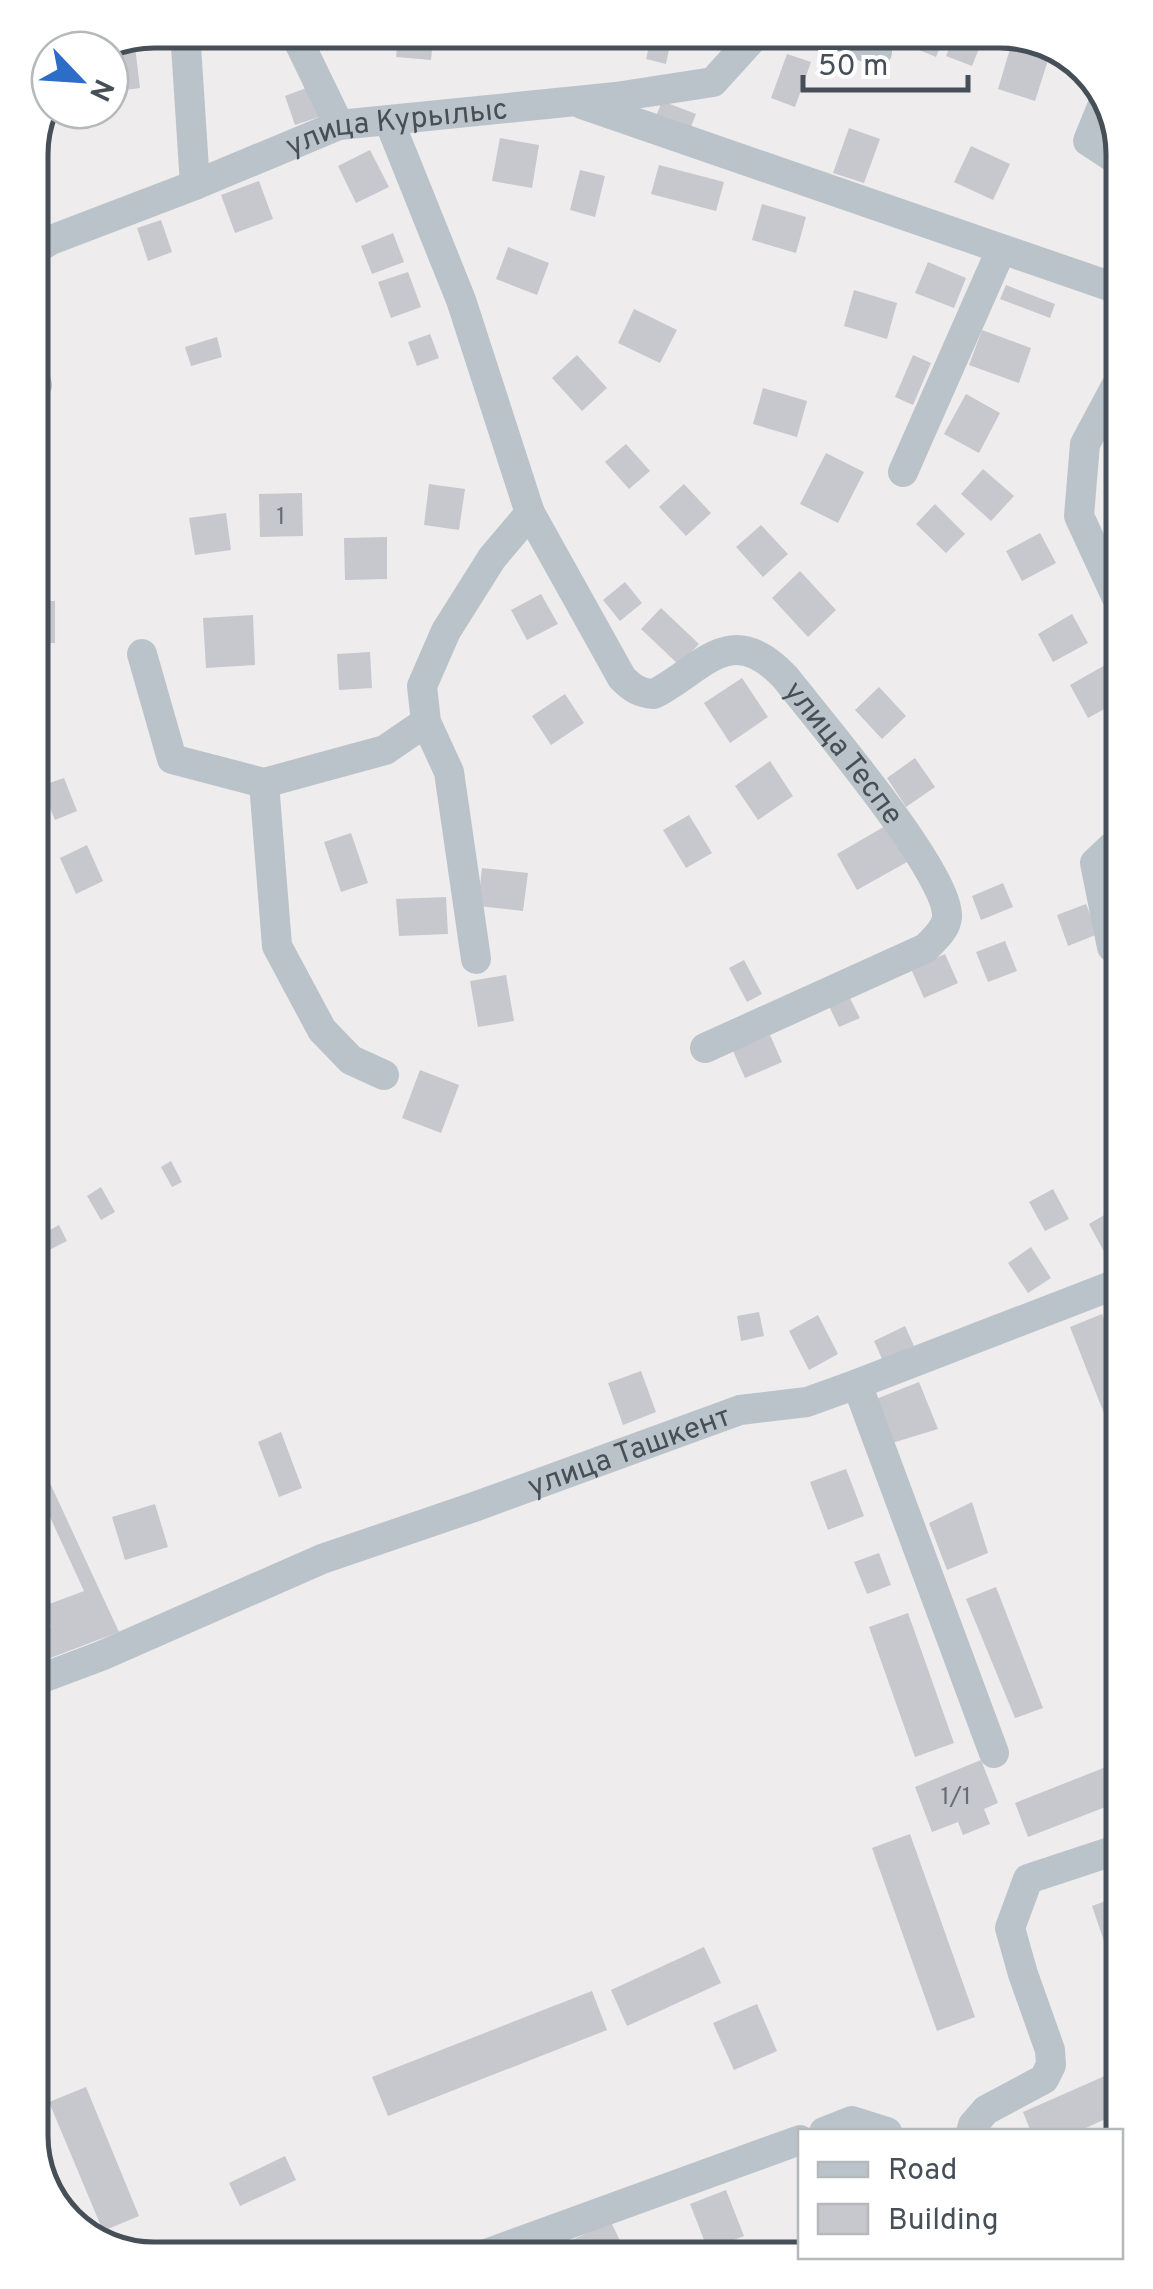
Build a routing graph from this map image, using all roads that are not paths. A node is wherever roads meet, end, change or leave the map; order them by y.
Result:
1 (186, 48) edge
2 (303, 48) edge
3 (744, 48) edge
4 (868, 48) edge
5 (877, 52) dead end
6 (574, 101) junction
7 (1098, 116) edge
8 (389, 121) junction
9 (339, 125) junction
10 (1106, 153) edge
11 (195, 184) junction
12 (48, 242) edge
13 (1001, 250) junction
14 (1106, 285) edge
15 (1106, 405) edge
16 (903, 472) dead end
17 (530, 513) junction
18 (1106, 574) edge
19 (142, 654) dead end
20 (426, 722) junction
21 (264, 782) junction
22 (1106, 853) edge
23 (1106, 917) edge
24 (476, 959) dead end
25 (705, 1048) dead end
26 (384, 1075) dead end
27 (1106, 1288) edge
28 (857, 1384) junction
29 (48, 1676) edge
30 (994, 1754) dead end
31 (1106, 1853) edge
32 (832, 2129) edge
33 (876, 2129) edge
34 (972, 2129) edge
35 (798, 2141) edge
36 (520, 2241) edge

1 - 11 street
2 - 9 street
3 - 6 street, улица Курылыс
4 - 5 street
6 - 8 street, улица Курылыс
6 - 13 street
7 - 10 street
8 - 9 street, улица Курылыс
8 - 17 street, улица Теспе
9 - 11 street, улица Курылыс
11 - 12 street, улица Курылыс
13 - 14 street
13 - 16 street
15 - 18 street
17 - 20 street
17 - 25 street, улица Теспе
19 - 21 street
20 - 21 street
20 - 24 street
21 - 26 street
22 - 23 street
27 - 28 street, улица Ташкент
28 - 29 street, улица Ташкент
28 - 30 street
31 - 34 street
32 - 33 street
35 - 36 street

